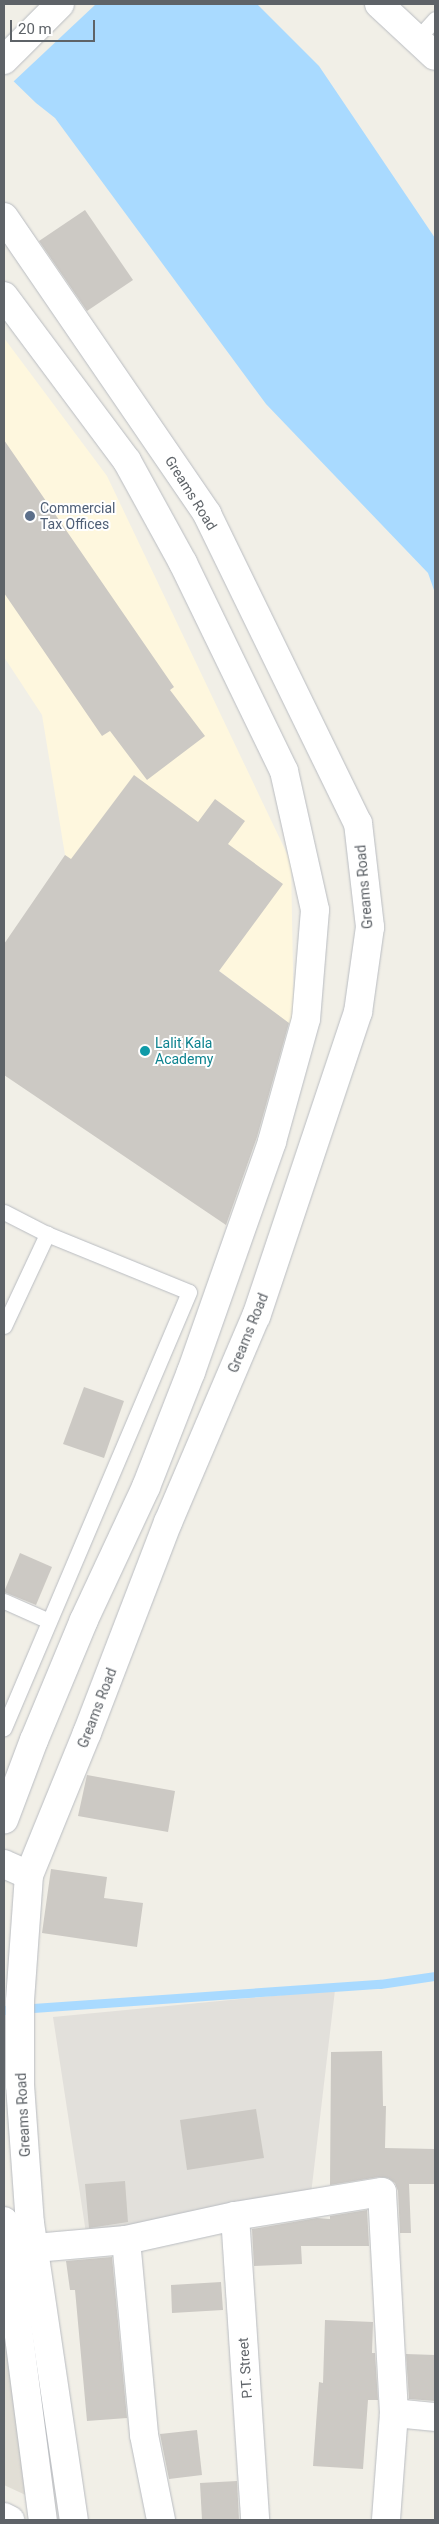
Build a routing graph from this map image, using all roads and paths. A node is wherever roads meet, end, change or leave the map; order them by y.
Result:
1 (60, 4) edge
2 (379, 4) edge
3 (435, 19) edge
4 (428, 44) edge
5 (4, 60) edge
6 (4, 217) edge
7 (4, 296) edge
8 (4, 1212) edge
9 (47, 1234) junction
10 (4, 1326) edge
11 (4, 1601) edge
12 (49, 1621) junction
13 (4, 1728) edge
14 (4, 1820) edge
15 (4, 1864) edge
16 (30, 1875) junction
17 (235, 2216) junction
18 (16, 2235) edge
19 (126, 2240) junction
20 (394, 2413) junction
21 (435, 2416) edge
22 (4, 2517) edge
23 (10, 2520) edge
24 (43, 2520) edge
25 (74, 2520) edge
26 (161, 2520) edge
27 (255, 2520) edge
28 (386, 2520) edge

1 - 5 main road
2 - 4 main road
3 - 4 lane
6 - 16 main road, Greams Road
7 - 14 main road
8 - 9 lane
9 - 10 lane
9 - 12 lane
11 - 12 lane
12 - 13 lane
15 - 16 main road
16 - 18 main road, Greams Road
17 - 19 main road
17 - 20 main road
17 - 27 main road, P.T. Street
18 - 19 main road
18 - 24 main road, Greams Road
18 - 25 main road, Greams Road
19 - 26 main road
20 - 21 main road
20 - 28 main road
22 - 23 main road

